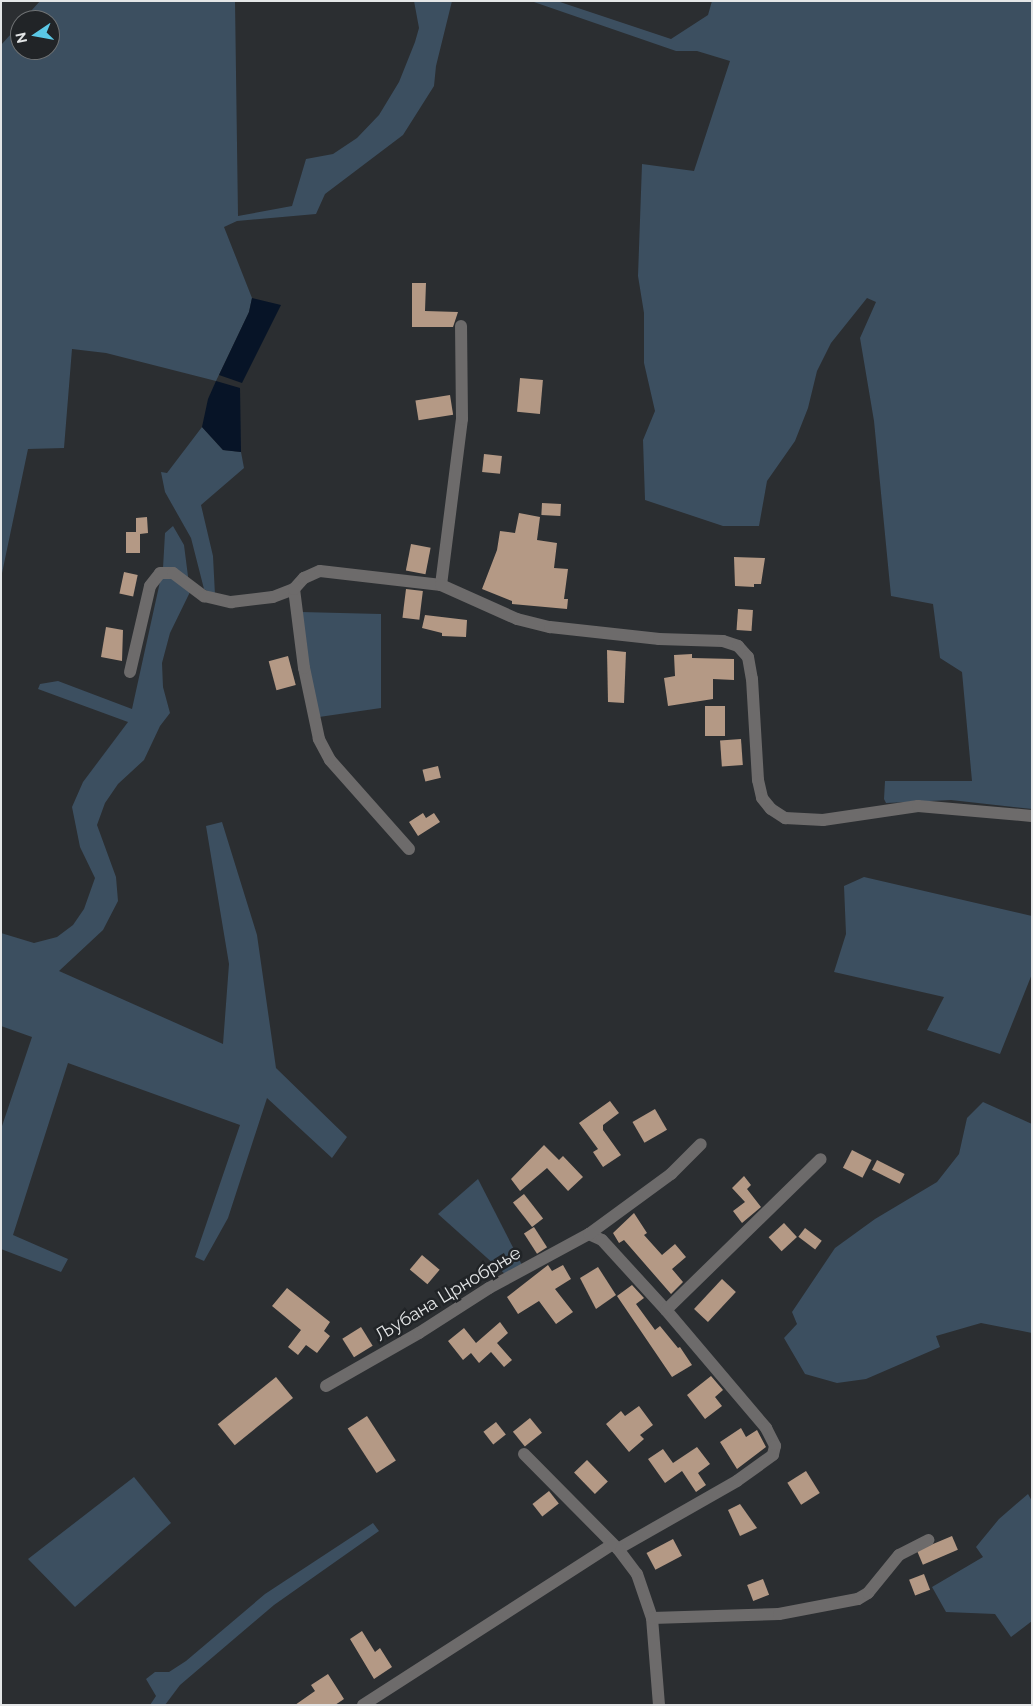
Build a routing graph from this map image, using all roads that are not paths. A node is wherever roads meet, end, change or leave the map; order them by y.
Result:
1 (461, 326) dead end
2 (441, 585) junction
3 (294, 589) junction
4 (130, 672) dead end
5 (1032, 816) edge
6 (409, 849) dead end
7 (700, 1144) dead end
8 (821, 1159) dead end
9 (589, 1234) junction
10 (666, 1310) junction
11 (326, 1386) dead end
12 (524, 1454) dead end
13 (928, 1540) dead end
14 (614, 1547) junction
15 (652, 1618) junction
16 (363, 1705) edge
17 (659, 1705) edge

1 - 2 street
2 - 3 street
2 - 5 street
3 - 4 street
3 - 6 street
7 - 9 street, Љубана Црнобрње
8 - 10 street
9 - 10 street
9 - 11 street, Љубана Црнобрње
10 - 14 street
12 - 14 street
13 - 15 street
14 - 15 street
14 - 16 street
15 - 17 street

